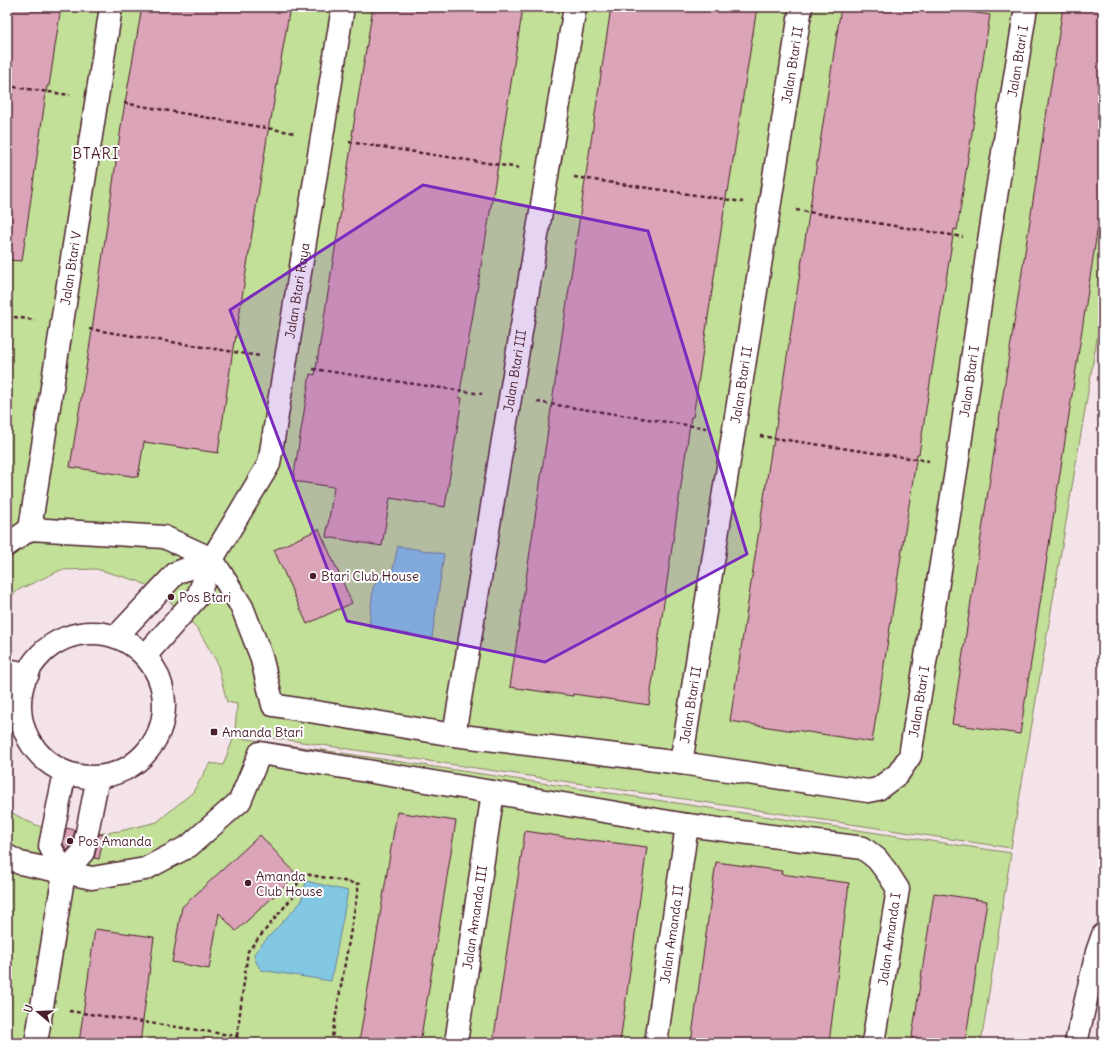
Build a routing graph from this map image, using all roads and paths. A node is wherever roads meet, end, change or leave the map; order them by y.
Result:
1 (110, 7) edge
2 (343, 7) edge
3 (575, 7) edge
4 (801, 7) edge
5 (1026, 7) edge
6 (7, 86) edge
7 (96, 99) junction
8 (322, 137) junction
9 (548, 173) junction
10 (770, 205) junction
11 (990, 241) junction
12 (30, 529) junction
13 (7, 545) edge
14 (212, 559) junction
15 (116, 637) junction
16 (145, 656) junction
17 (17, 672) edge
18 (14, 706) edge
19 (454, 735) junction
20 (681, 763) junction
21 (65, 772) junction
22 (98, 777) junction
23 (493, 792) junction
24 (687, 825) junction
25 (7, 856) edge
26 (64, 873) junction
27 (1103, 935) edge
28 (7, 1001) edge
29 (42, 1006) junction
30 (237, 1036) junction
31 (36, 1043) edge
32 (239, 1043) edge
33 (331, 1043) edge
34 (456, 1043) edge
35 (656, 1043) edge
36 (873, 1043) edge
37 (1076, 1043) edge

1 - 7 street, Jalan Btari V
2 - 8 street, Jalan Btari Raya
3 - 9 street, Jalan Btari III
4 - 10 street, Jalan Btari II
5 - 11 street, Jalan Btari I
6 - 7 path
7 - 8 path
7 - 12 street, Jalan Btari V
8 - 9 path
8 - 14 street, Jalan Btari Raya
9 - 10 path
9 - 19 street, Jalan Btari III
10 - 11 path
10 - 20 street, Jalan Btari II
11 - 20 street, Jalan Btari I
12 - 13 street
12 - 14 street
14 - 15 street
14 - 16 street, Jalan Btari Raya
14 - 19 street
15 - 16 street
15 - 17 street
16 - 22 street
17 - 18 street
18 - 21 street
19 - 20 street
21 - 22 street
21 - 26 street
22 - 26 street
23 - 24 street
23 - 26 street
23 - 34 street, Jalan Amanda III
24 - 35 street, Jalan Amanda II
24 - 36 street, Jalan Amanda I
25 - 26 street
26 - 29 street
27 - 37 street
28 - 29 path
29 - 30 path
29 - 31 street
30 - 32 path
30 - 33 path

